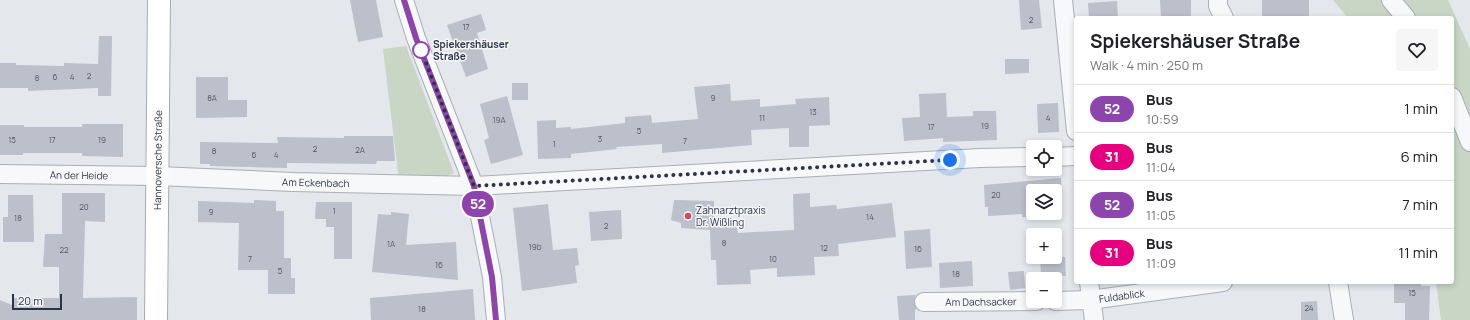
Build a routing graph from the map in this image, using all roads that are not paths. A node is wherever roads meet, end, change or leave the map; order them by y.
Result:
1 (159, 0) edge
2 (404, 0) edge
3 (1063, 0) edge
4 (1218, 0) edge
5 (1391, 0) edge
6 (1223, 16) edge
7 (1404, 16) edge
8 (1454, 102) edge
9 (1074, 111) edge
10 (1470, 142) edge
11 (1062, 156) edge
12 (1074, 156) edge
13 (1026, 157) edge
14 (0, 174) edge
15 (158, 176) junction
16 (474, 186) junction
17 (1089, 284) edge
18 (1208, 284) edge
19 (1338, 284) edge
20 (1090, 300) junction
21 (1026, 301) edge
22 (1062, 301) edge
23 (924, 302) dead end
24 (156, 320) edge
25 (496, 320) edge
26 (1094, 320) edge
27 (1344, 320) edge

1 - 15 main road, Hannoversche Straße
2 - 16 street
3 - 9 street
4 - 6 street
5 - 7 street
8 - 10 street
11 - 12 street
13 - 16 street, Am Eckenbach
14 - 15 street, An der Heide
15 - 16 street, Am Eckenbach
15 - 24 main road, Hannoversche Straße
16 - 25 street
17 - 20 street
18 - 20 street, Fuldablick
19 - 27 street
20 - 22 street
20 - 26 street
21 - 23 street, Am Dachsacker

